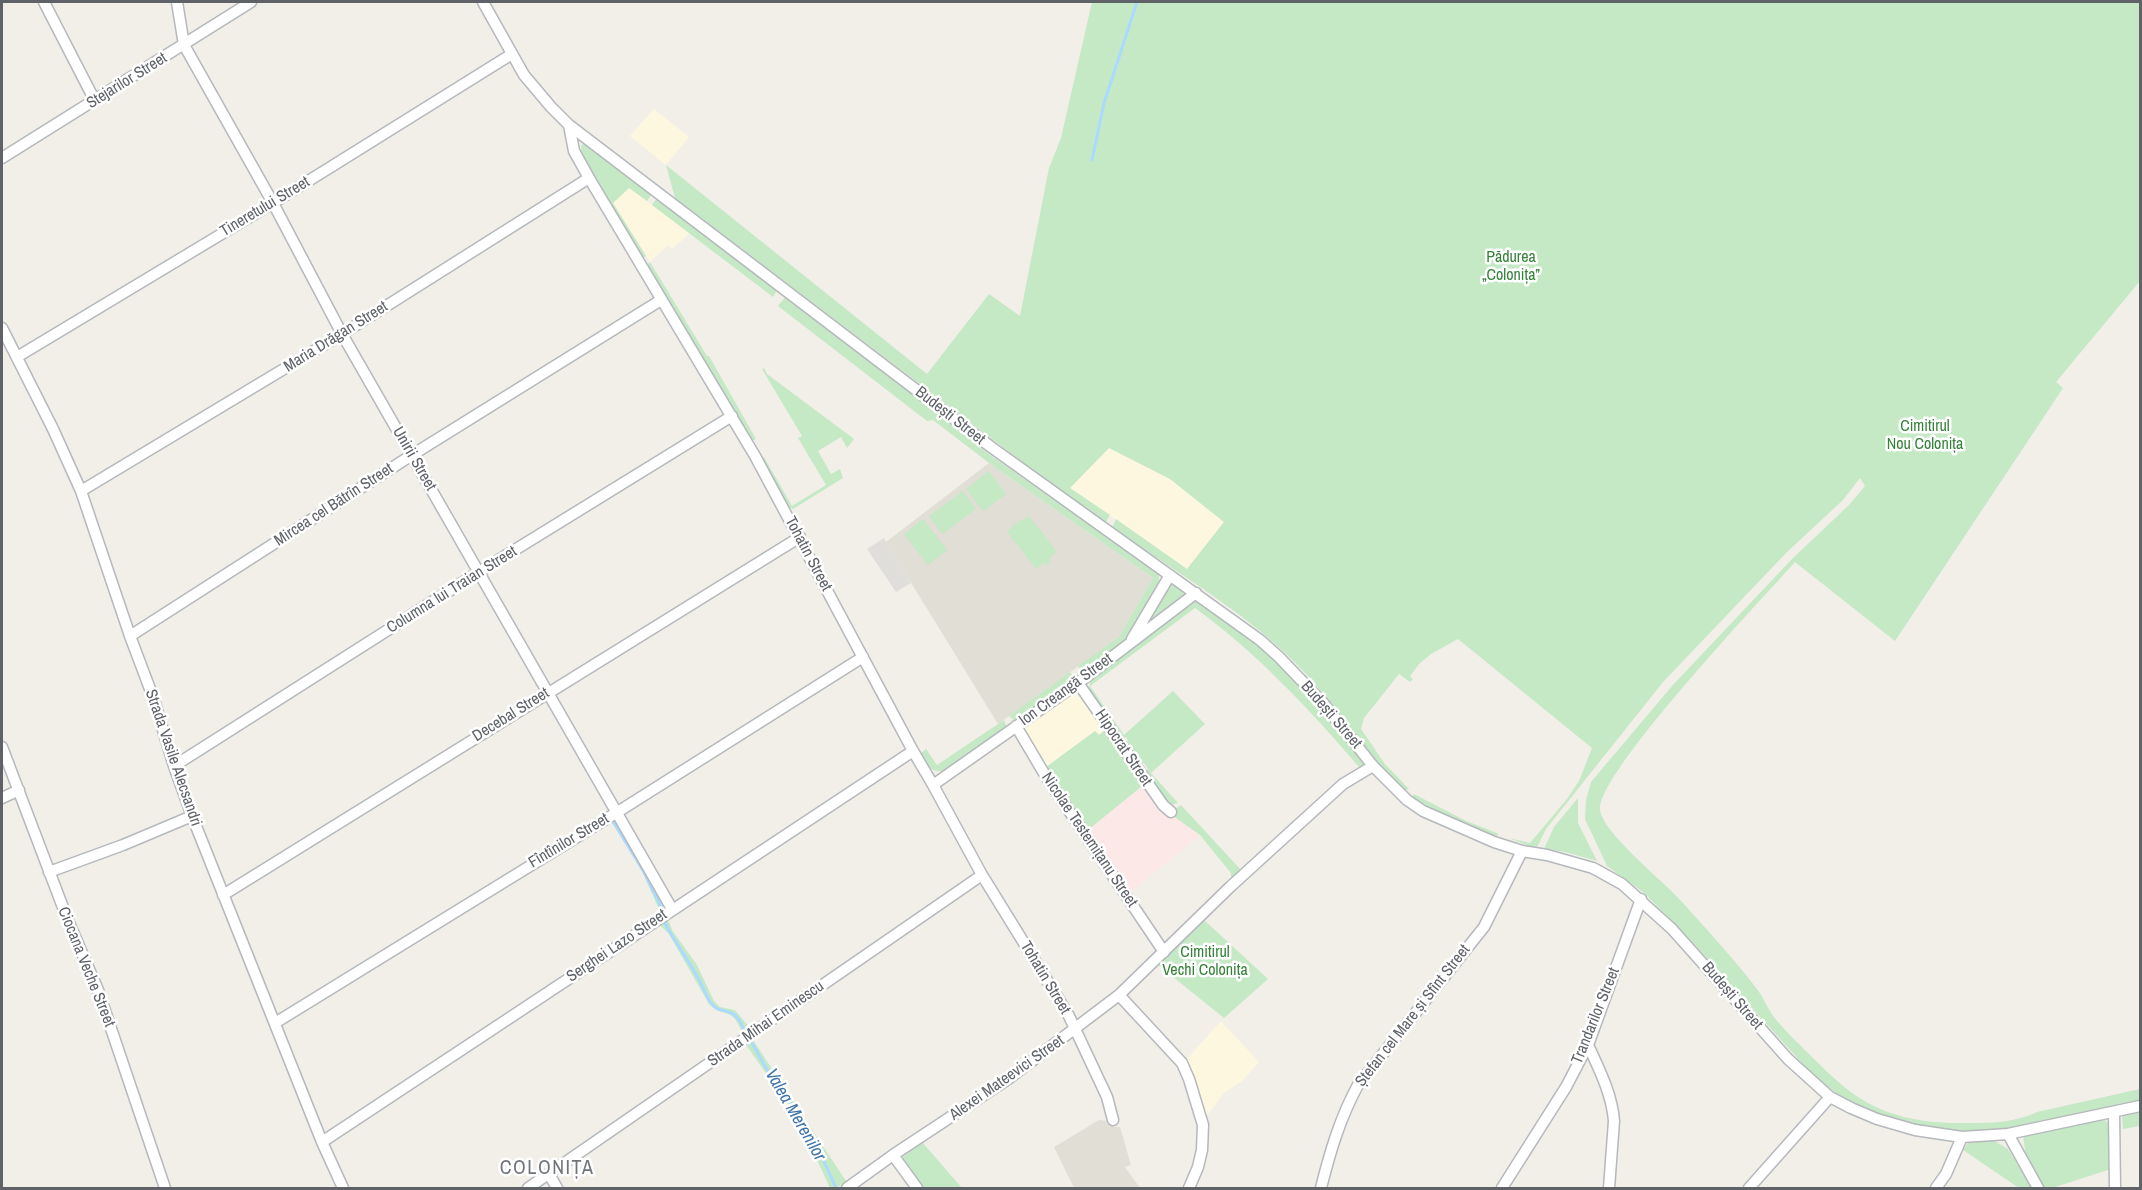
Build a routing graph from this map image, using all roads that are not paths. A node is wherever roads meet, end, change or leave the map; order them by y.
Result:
1 (44, 2) edge
2 (177, 2) edge
3 (251, 2) edge
4 (483, 2) edge
5 (184, 45) junction
6 (512, 54) junction
7 (95, 101) junction
8 (569, 125) junction
9 (2, 158) edge
10 (589, 178) junction
11 (273, 202) junction
12 (661, 300) junction
13 (2, 328) edge
14 (342, 334) junction
15 (17, 357) junction
16 (732, 416) junction
17 (412, 455) junction
18 (81, 491) junction
19 (800, 537) junction
20 (479, 572) junction
21 (1170, 575) junction
22 (1196, 593) junction
23 (130, 636) junction
24 (1129, 645) junction
25 (863, 657) junction
26 (1078, 683) junction
27 (548, 692) junction
28 (1016, 726) junction
29 (2, 747) edge
30 (913, 751) junction
31 (174, 766) junction
32 (1373, 766) junction
33 (933, 785) junction
34 (19, 790) junction
35 (2, 798) edge
36 (1171, 812) dead end
37 (615, 813) junction
38 (192, 816) junction
39 (1522, 851) junction
40 (49, 872) junction
41 (982, 875) junction
42 (223, 895) junction
43 (1641, 899) junction
44 (672, 909) junction
45 (1164, 952) junction
46 (1119, 995) junction
47 (274, 1023) junction
48 (1075, 1029) junction
49 (1588, 1045) junction
50 (1830, 1097) junction
51 (2140, 1106) edge
52 (2114, 1113) junction
53 (1113, 1120) dead end
54 (2008, 1134) junction
55 (1962, 1137) junction
56 (321, 1142) junction
57 (893, 1155) junction
58 (549, 1174) junction
59 (165, 1188) edge
60 (343, 1188) edge
61 (528, 1188) edge
62 (556, 1188) edge
63 (847, 1188) edge
64 (917, 1188) edge
65 (1189, 1188) edge
66 (1321, 1188) edge
67 (1502, 1188) edge
68 (1609, 1188) edge
69 (1749, 1188) edge
70 (1936, 1188) edge
71 (2038, 1188) edge
72 (2115, 1188) edge

1 - 7 street
2 - 5 street, Unirii Street
3 - 5 street, Stejarilor Street
4 - 6 street
5 - 7 street, Stejarilor Street
5 - 11 street, Unirii Street
6 - 8 street
6 - 11 street, Tineretului Street
7 - 9 street, Stejarilor Street
8 - 10 street, Tohatin Street
8 - 21 street, Budești Street
10 - 12 street, Tohatin Street
10 - 14 street, Maria Drăgan Street
11 - 14 street, Unirii Street
11 - 15 street, Tineretului Street
12 - 16 street, Tohatin Street
12 - 17 street, Mircea cel Bătrîn Street
13 - 15 street, Strada Vasile Alecsandri
14 - 17 street, Unirii Street
14 - 18 street, Maria Drăgan Street
15 - 18 street, Strada Vasile Alecsandri
16 - 19 street, Tohatin Street
16 - 20 street, Columna lui Traian Street
17 - 20 street, Unirii Street
17 - 23 street, Mircea cel Bătrîn Street
18 - 23 street, Strada Vasile Alecsandri
19 - 25 street, Tohatin Street
19 - 27 street, Decebal Street
20 - 27 street, Unirii Street
20 - 31 street, Columna lui Traian Street
21 - 22 street, Budești Street
21 - 24 street
22 - 24 street, Ion Creangă Street
22 - 32 street, Budești Street
23 - 31 street, Strada Vasile Alecsandri
24 - 26 street, Ion Creangă Street
25 - 30 street, Tohatin Street
25 - 37 street, Fîntînilor Street
26 - 28 street, Ion Creangă Street
26 - 36 street, Hipocrat Street
27 - 37 street, Unirii Street
27 - 42 street, Decebal Street
28 - 33 street, Ion Creangă Street
28 - 45 street, Nicolae Testemițanu Street
29 - 34 street, Ciocana Veche Street
30 - 33 street, Tohatin Street
30 - 44 street, Serghei Lazo Street
31 - 38 street, Strada Vasile Alecsandri
32 - 39 street, Budești Street
32 - 45 street, Alexei Mateevici Street
33 - 41 street, Tohatin Street
34 - 35 street
34 - 40 street, Ciocana Veche Street
37 - 44 street, Unirii Street
37 - 47 street, Fîntînilor Street
38 - 40 street
38 - 42 street, Strada Vasile Alecsandri
39 - 43 street, Budești Street
39 - 66 street, Ștefan cel Mare și Sfînt Street
40 - 59 street, Ciocana Veche Street
41 - 48 street, Tohatin Street
41 - 58 street, Strada Mihai Eminescu
42 - 47 street, Strada Vasile Alecsandri
43 - 49 street, Trandarilor Street
43 - 50 street, Budești Street
44 - 56 street, Serghei Lazo Street
45 - 46 street, Alexei Mateevici Street
46 - 48 street, Alexei Mateevici Street
46 - 65 street
47 - 56 street, Strada Vasile Alecsandri
48 - 53 street, Tohatin Street
48 - 57 street, Alexei Mateevici Street
49 - 67 street, Trandarilor Street
49 - 68 street
50 - 55 street, Budești Street
50 - 69 street
51 - 52 street, Budești Street
52 - 54 street, Budești Street
52 - 72 street
54 - 55 street, Budești Street
54 - 71 street
55 - 70 street
56 - 60 street, Strada Vasile Alecsandri
57 - 63 street, Alexei Mateevici Street
57 - 64 street
58 - 61 street, Strada Mihai Eminescu
58 - 62 street

